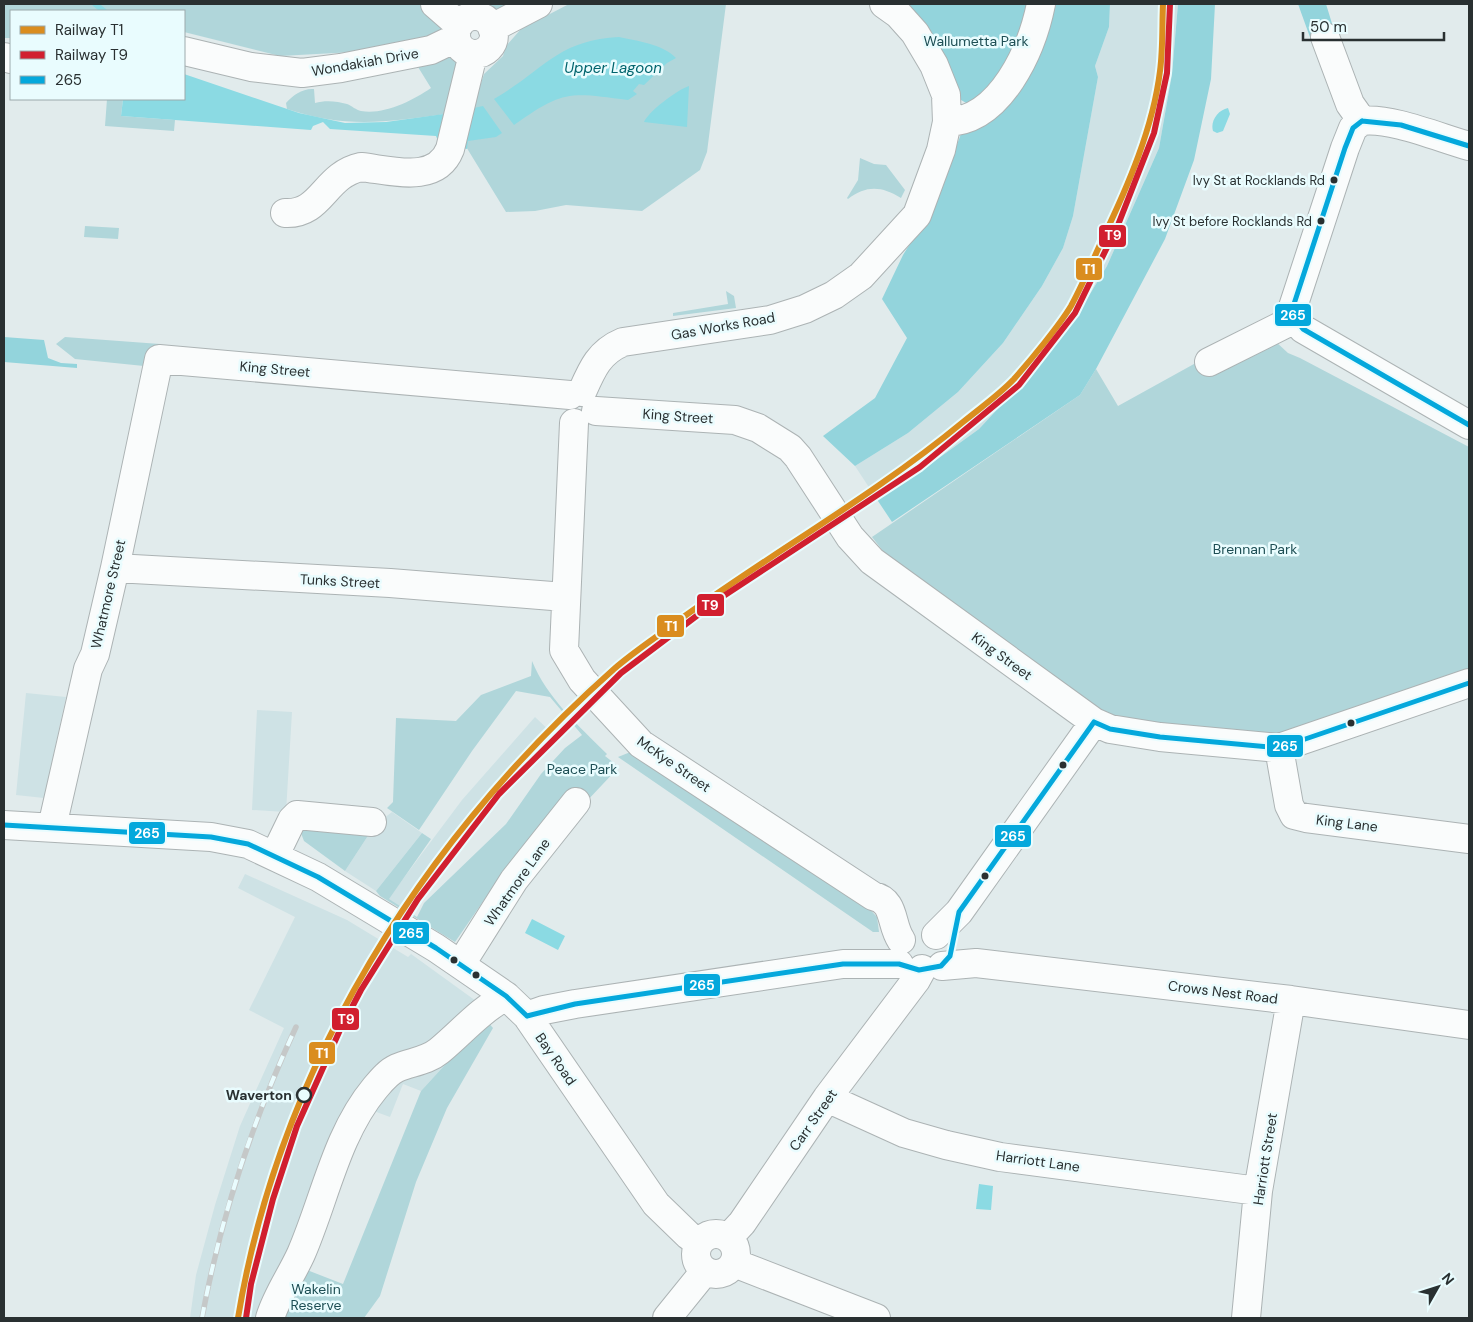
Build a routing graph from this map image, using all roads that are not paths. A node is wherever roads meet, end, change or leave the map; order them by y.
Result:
1 (435, 4) edge
2 (538, 4) edge
3 (884, 4) edge
4 (1041, 4) edge
5 (1325, 37) dead end
6 (463, 39) junction
7 (185, 51) edge
8 (1362, 121) junction
9 (947, 122) junction
10 (1469, 146) edge
11 (286, 213) dead end
12 (1295, 319) junction
13 (159, 359) joint
14 (1209, 362) dead end
15 (581, 405) junction
16 (1469, 425) edge
17 (115, 568) junction
18 (565, 597) junction
19 (1469, 683) edge
20 (1094, 722) junction
21 (1279, 748) junction
22 (576, 802) dead end
23 (372, 822) dead end
24 (4, 825) edge
25 (52, 827) junction
26 (1469, 839) edge
27 (275, 855) junction
28 (920, 954) junction
29 (461, 964) junction
30 (506, 996) junction
31 (1291, 1000) junction
32 (527, 1016) junction
33 (1469, 1025) edge
34 (827, 1098) junction
35 (1258, 1191) junction
36 (699, 1243) junction
37 (731, 1251) junction
38 (705, 1271) junction
39 (270, 1318) edge
40 (668, 1318) edge
41 (876, 1318) edge
42 (1246, 1318) edge

1 - 6 street
2 - 6 street, Wondakiah Drive
3 - 9 street, Gas Works Road
4 - 9 street
5 - 8 street
6 - 7 street, Wondakiah Drive
6 - 11 street
8 - 10 street
8 - 12 street
9 - 15 street, Gas Works Road
12 - 14 street
12 - 16 street
13 - 15 street, King Street
13 - 17 street, Whatmore Street
15 - 18 street, McKye Street
15 - 20 street, King Street
17 - 18 street, Tunks Street
17 - 25 street, Whatmore Street
18 - 28 street, McKye Street
19 - 21 street, King Street
20 - 21 street, King Street
20 - 28 street
21 - 26 street, King Lane
22 - 29 street, Whatmore Lane
23 - 27 street
24 - 25 street, Bay Road
25 - 27 street, Bay Road
27 - 29 street, Bay Road
28 - 31 street, Crows Nest Road
28 - 32 street, Crows Nest Road
28 - 34 street, Carr Street
29 - 30 street, Bay Road
30 - 32 street, Bay Road
30 - 39 street
31 - 33 street, Crows Nest Road
31 - 35 street, Harriott Street
32 - 36 street, Bay Road
34 - 35 street, Harriott Lane
34 - 37 street, Carr Street
35 - 42 street, Harriott Street
36 - 37 street
36 - 38 street
37 - 38 street
37 - 41 street
38 - 40 street

